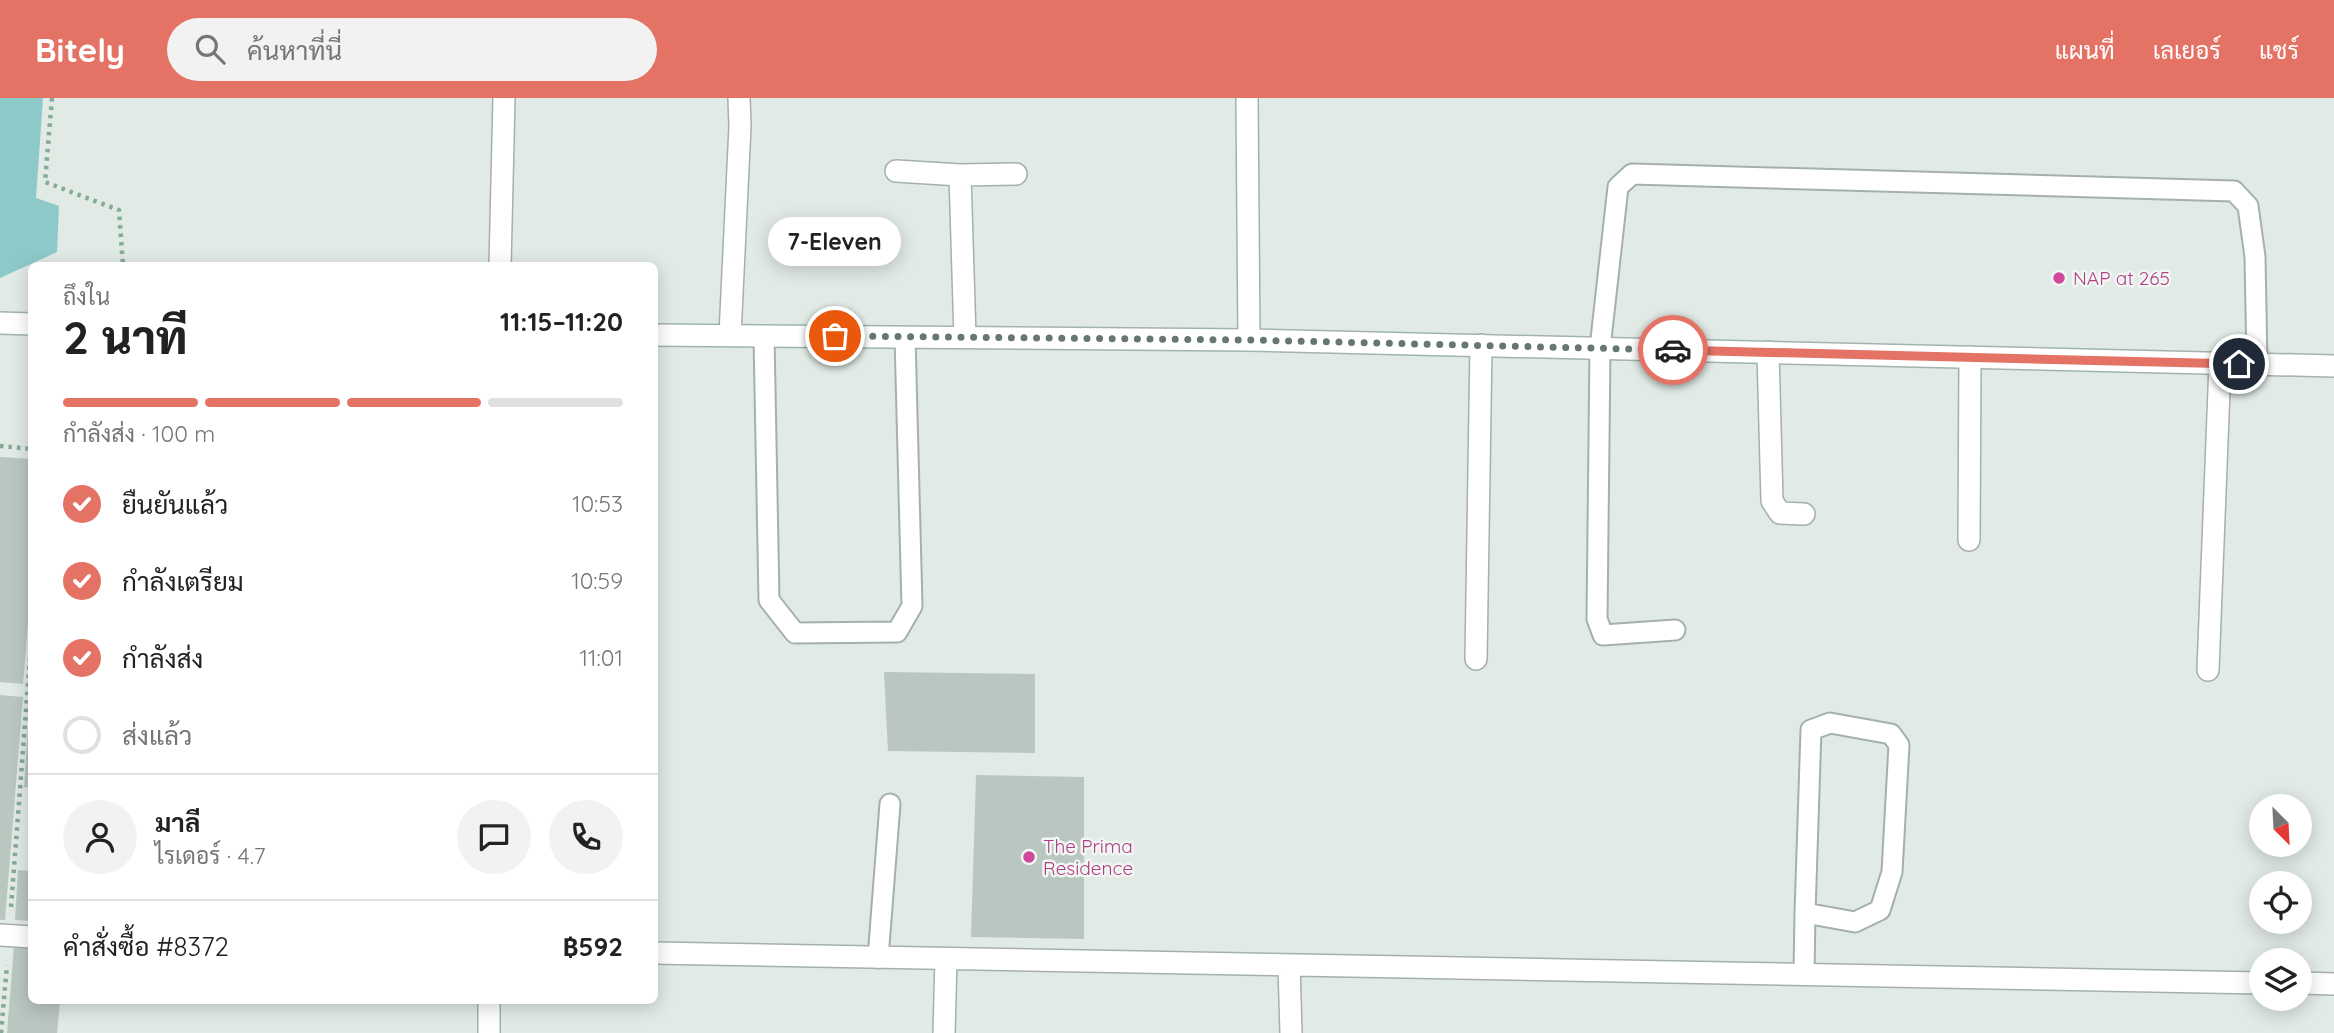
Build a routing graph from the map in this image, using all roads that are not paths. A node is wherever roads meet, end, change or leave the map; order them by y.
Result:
1 (504, 98) edge
2 (739, 98) edge
3 (1247, 98) edge
4 (895, 171) dead end
5 (1016, 174) dead end
6 (960, 175) junction
7 (500, 262) edge
8 (0, 323) edge
9 (28, 324) edge
10 (658, 335) edge
11 (730, 335) junction
12 (764, 336) junction
13 (905, 337) junction
14 (965, 337) junction
15 (1249, 340) junction
16 (1480, 345) junction
17 (1600, 348) junction
18 (1768, 352) junction
19 (1970, 357) junction
20 (2220, 364) junction
21 (2258, 364) junction
22 (2334, 366) edge
23 (1804, 514) dead end
24 (1969, 540) dead end
25 (1675, 630) dead end
26 (1476, 659) dead end
27 (2208, 670) dead end
28 (890, 804) dead end
29 (1805, 913) junction
30 (5, 935) edge
31 (28, 937) edge
32 (658, 953) edge
33 (878, 958) junction
34 (946, 959) junction
35 (1289, 965) junction
36 (1804, 974) junction
37 (2249, 983) edge
38 (2312, 983) edge
39 (2334, 984) edge
40 (489, 1004) edge
41 (489, 1033) edge
42 (944, 1033) edge
43 (1291, 1033) edge

1 - 7 street
2 - 11 street
3 - 15 street
4 - 6 street
5 - 6 street
6 - 14 street
8 - 9 street
10 - 11 street
11 - 12 street
12 - 13 street
12 - 13 lane
13 - 14 street
14 - 15 street
15 - 16 street
16 - 17 street
16 - 26 street
17 - 18 street
17 - 21 lane
17 - 25 lane
18 - 19 street
18 - 23 street
19 - 20 street
19 - 24 street
20 - 21 street
20 - 27 street
21 - 22 street
28 - 33 lane
29 - 29 lane
29 - 36 lane
30 - 31 street
32 - 33 street
33 - 34 street
34 - 35 street
34 - 42 street
35 - 36 street
35 - 43 street
36 - 37 street
38 - 39 street
40 - 41 street

